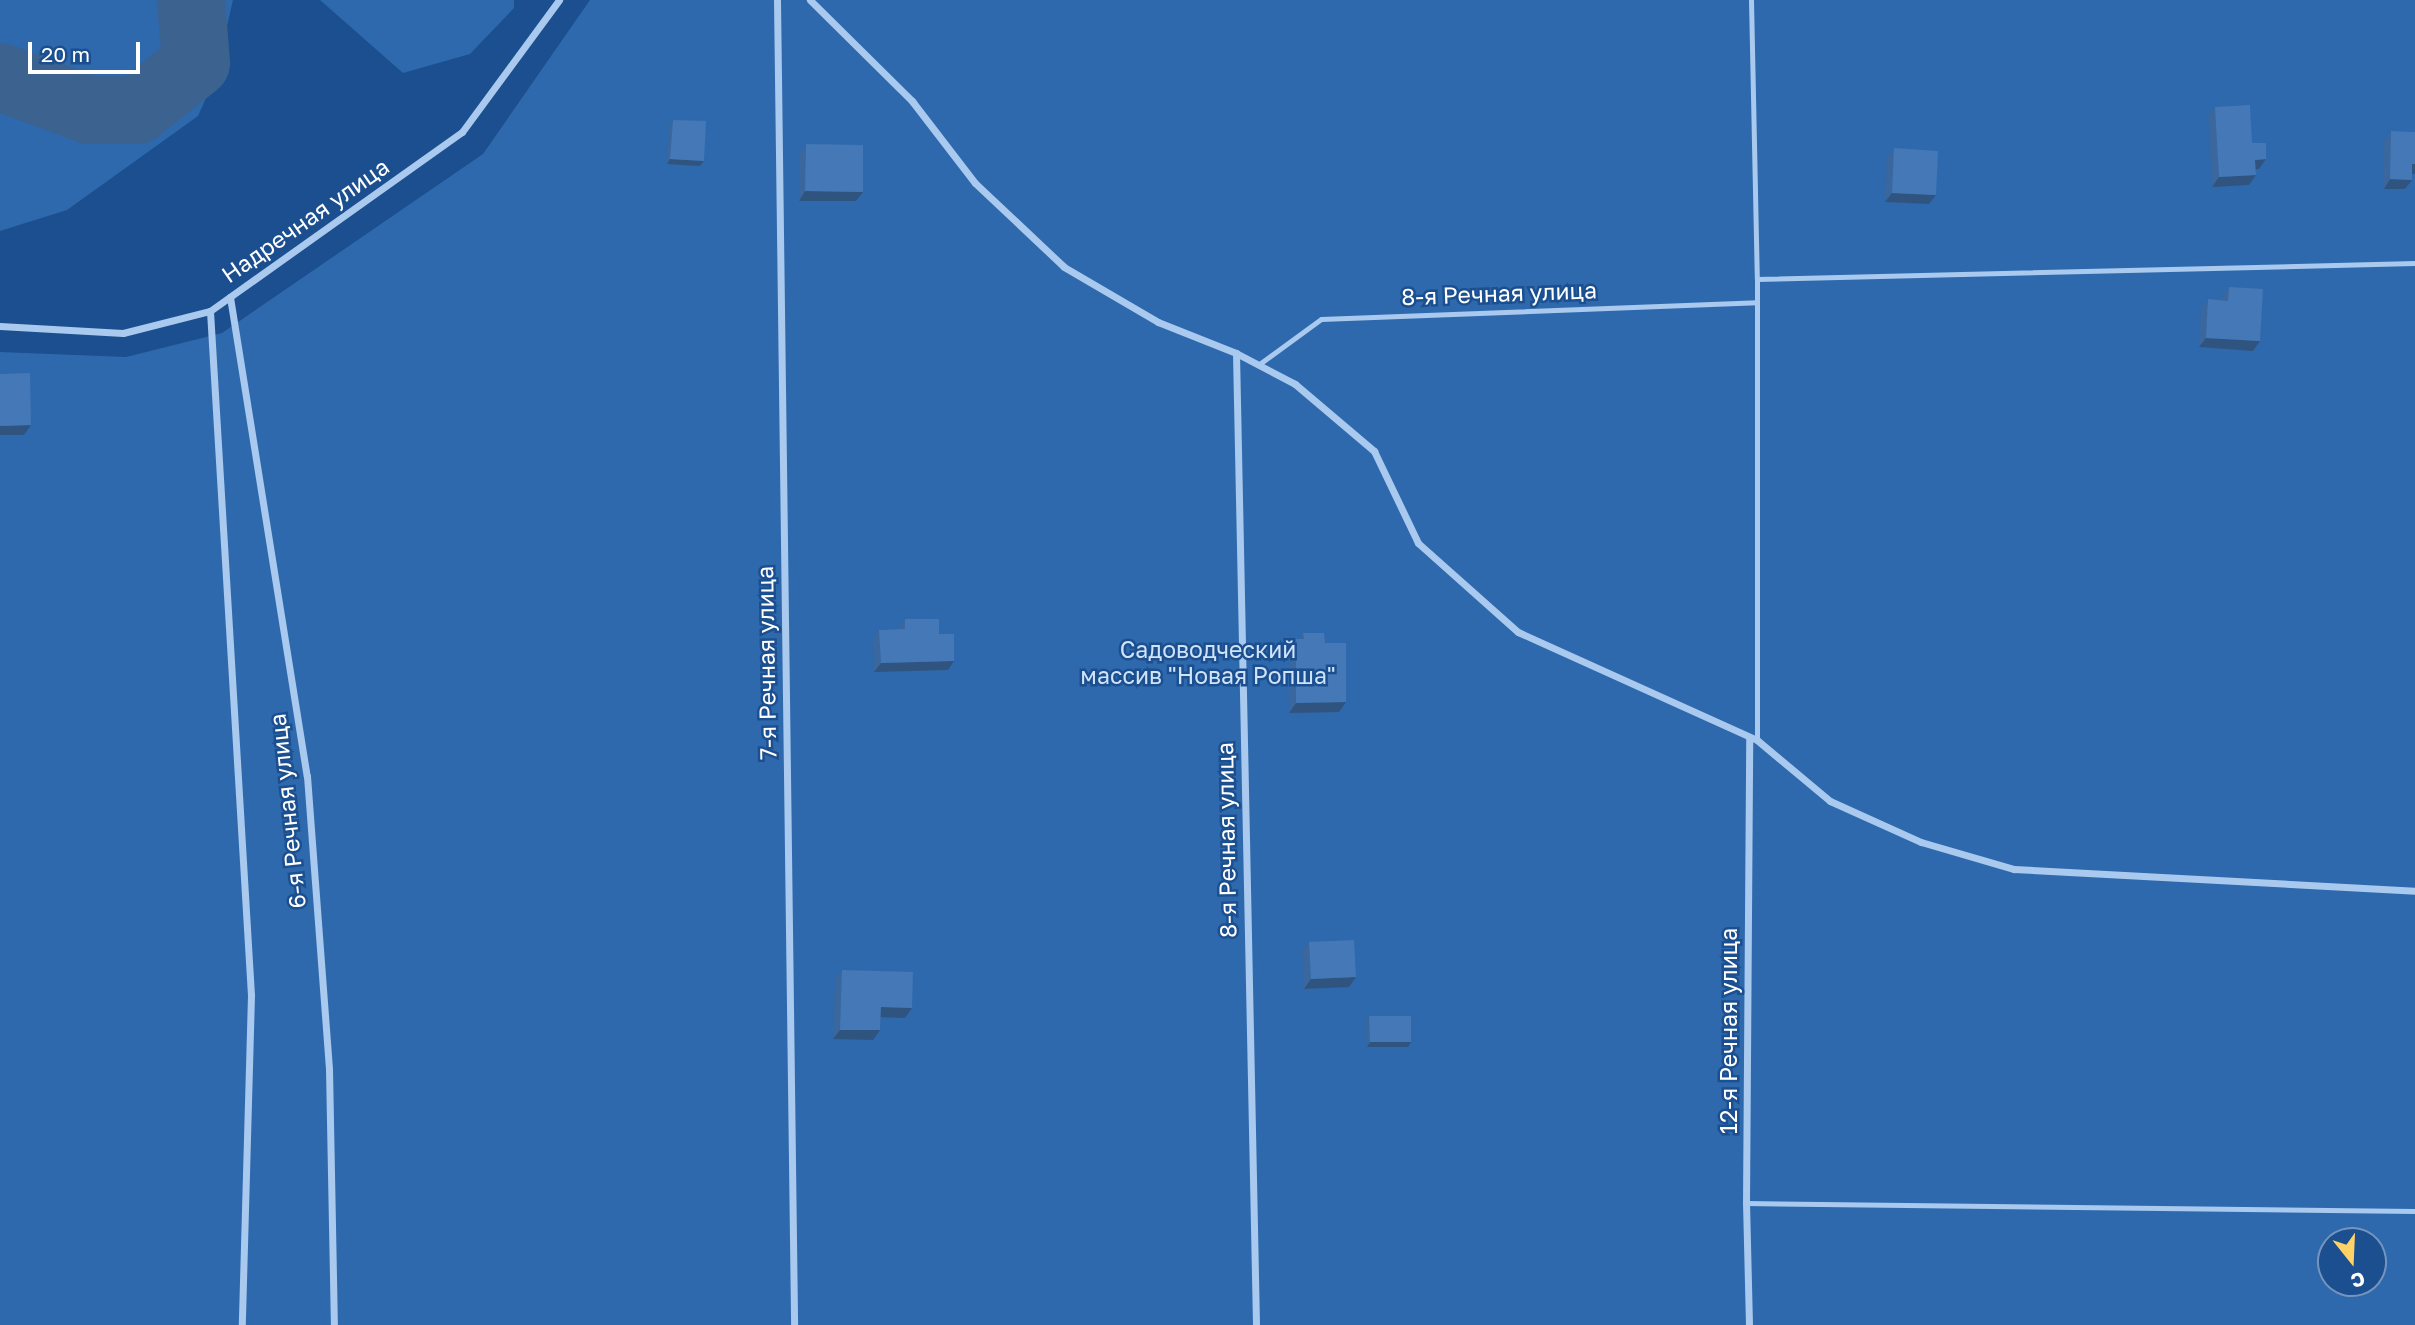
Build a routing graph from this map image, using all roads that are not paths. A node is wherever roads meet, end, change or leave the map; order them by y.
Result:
1 (559, 0) edge
2 (777, 0) edge
3 (810, 0) edge
4 (1751, 0) edge
5 (2415, 263) edge
6 (1757, 279) junction
7 (230, 297) junction
8 (1757, 302) junction
9 (210, 310) junction
10 (0, 326) edge
11 (1236, 353) junction
12 (1258, 365) junction
13 (1753, 739) junction
14 (2415, 891) edge
15 (1746, 1203) junction
16 (2415, 1211) edge
17 (242, 1325) edge
18 (334, 1325) edge
19 (794, 1325) edge
20 (1256, 1325) edge
21 (1749, 1325) edge

1 - 7 street, Надречная улица
2 - 19 street, 7-я Речная улица
3 - 11 street
4 - 6 lane
5 - 6 lane
6 - 8 lane
7 - 9 street, Надречная улица
7 - 18 street, 6-я Речная улица
8 - 12 lane, 8-я Речная улица
8 - 13 lane
9 - 10 street, Надречная улица
9 - 17 street, 6-я Речная улица
11 - 12 street
11 - 20 street, 8-я Речная улица
12 - 13 street
13 - 14 street
13 - 15 street, 12-я Речная улица
15 - 16 lane
15 - 21 street, 12-я Речная улица

